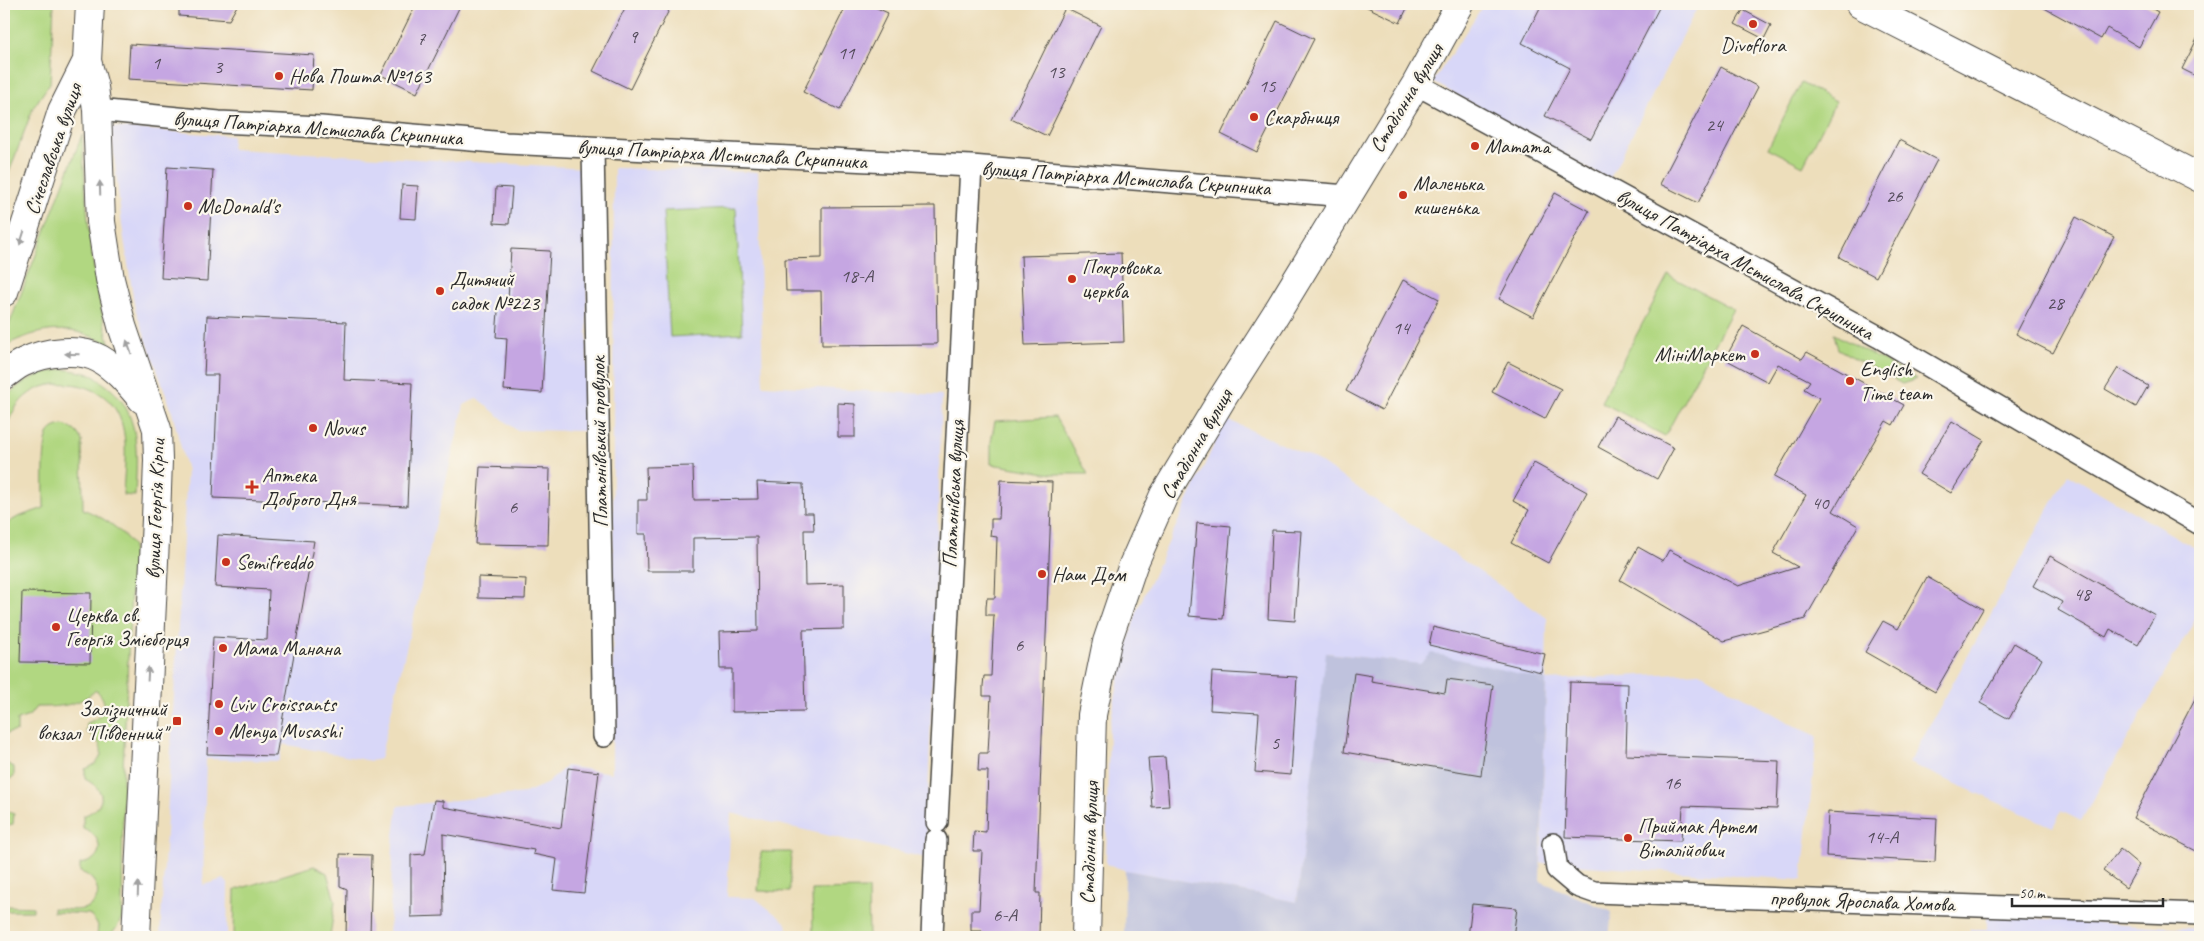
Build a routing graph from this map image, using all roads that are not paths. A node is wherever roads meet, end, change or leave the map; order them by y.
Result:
1 (90, 4) edge
2 (1460, 4) edge
3 (1860, 4) edge
4 (87, 61) junction
5 (1416, 84) junction
6 (97, 110) junction
7 (594, 148) junction
8 (971, 166) junction
9 (2200, 178) edge
10 (1347, 196) junction
11 (4, 292) edge
12 (4, 375) edge
13 (152, 410) junction
14 (2200, 524) edge
15 (604, 736) dead end
16 (1553, 844) dead end
17 (2200, 914) edge
18 (136, 937) edge
19 (932, 937) edge
20 (1086, 937) edge

1 - 4 street, Січеславська вулиця
2 - 5 street, Стадіонна вулиця
3 - 9 street
4 - 6 street, вулиця Георгія Кірпи
4 -> 11 street, Січеславська вулиця
5 - 10 street, Стадіонна вулиця
5 - 14 street, вулиця Патріарха Мстислава Скрипника
6 - 7 street, вулиця Патріарха Мстислава Скрипника
13 -> 6 street, вулиця Георгія Кірпи
7 - 8 street, вулиця Патріарха Мстислава Скрипника
7 - 15 street, Платонівський провулок
8 - 10 street, вулиця Патріарха Мстислава Скрипника
8 - 19 street, Платонівська вулиця
10 - 20 street, Стадіонна вулиця
13 -> 12 street
18 -> 13 street, вулиця Георгія Кірпи
16 - 17 street, провулок Ярослава Хомова

